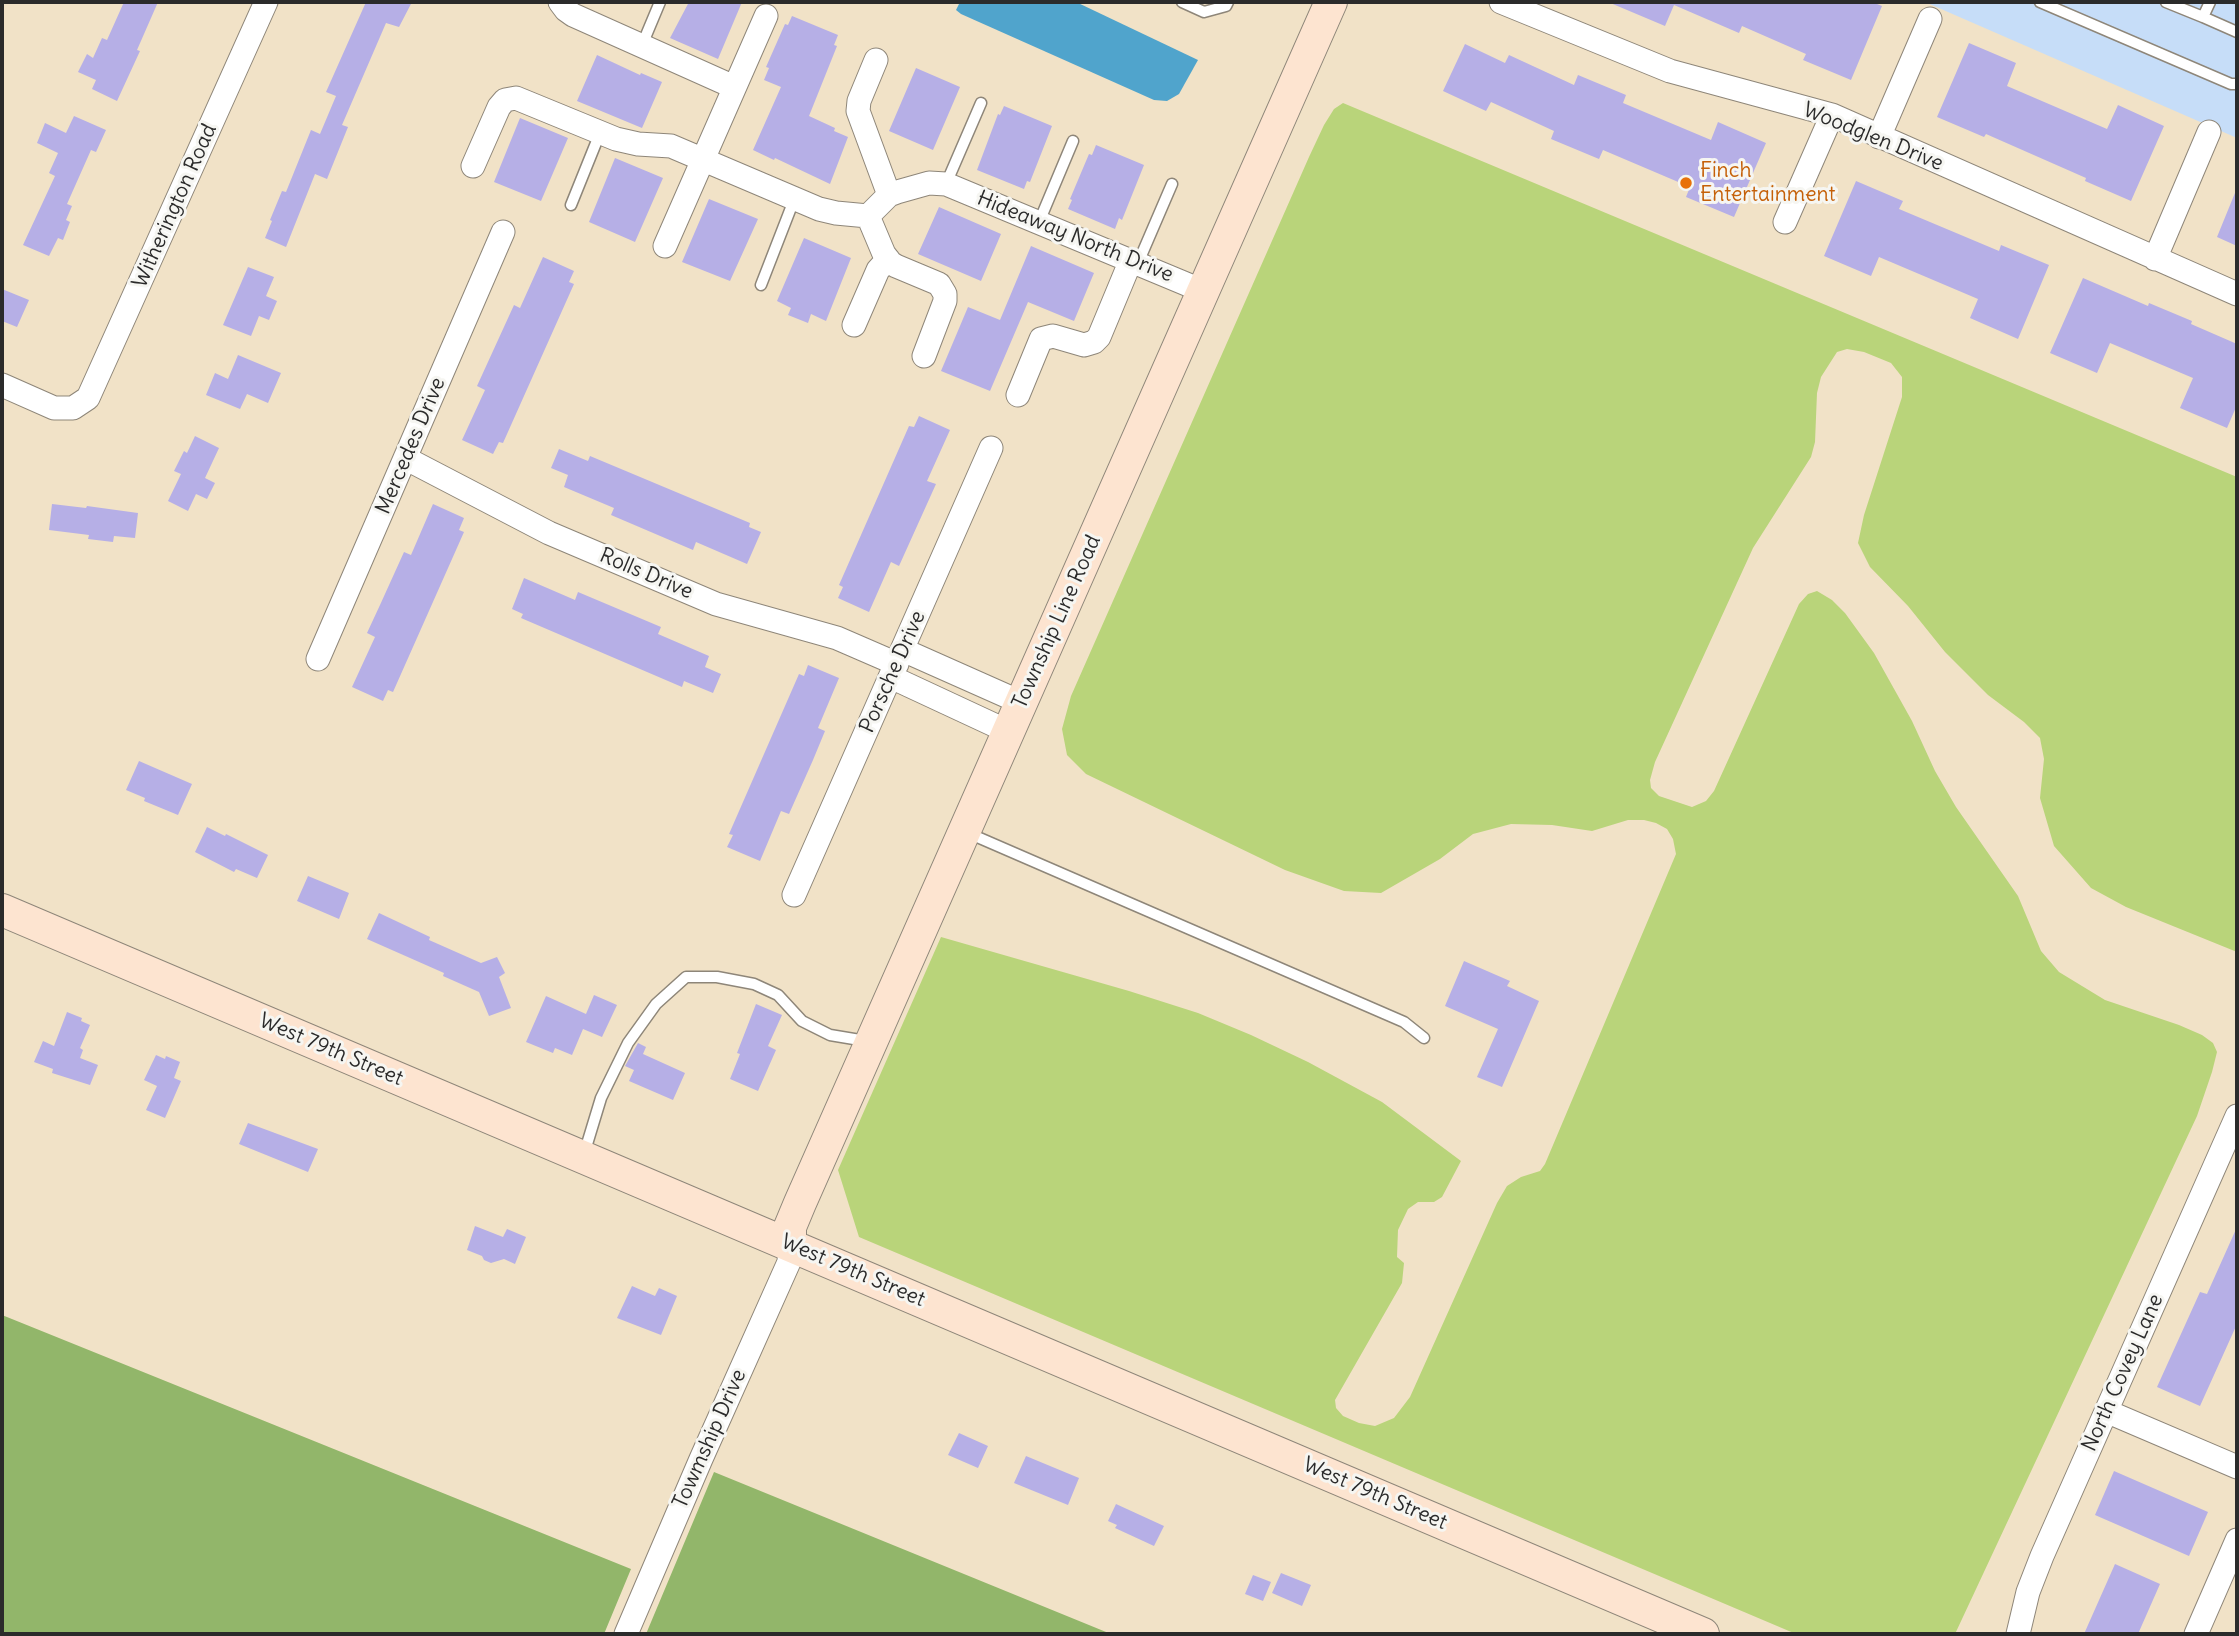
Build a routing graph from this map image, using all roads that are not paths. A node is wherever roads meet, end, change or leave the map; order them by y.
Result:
1 (266, 2) edge
2 (560, 2) edge
3 (660, 2) edge
4 (1182, 2) edge
5 (1228, 2) edge
6 (1331, 2) edge
7 (1501, 2) edge
8 (2040, 2) edge
9 (2166, 2) edge
10 (2210, 2) edge
11 (766, 16) dead end
12 (2203, 17) junction
13 (1930, 19) dead end
14 (2237, 32) edge
15 (642, 45) junction
16 (876, 60) dead end
17 (2237, 84) edge
18 (734, 87) junction
19 (981, 103) dead end
20 (1832, 116) junction
21 (2209, 132) dead end
22 (600, 133) junction
23 (1879, 137) junction
24 (1073, 141) dead end
25 (702, 161) junction
26 (473, 166) dead end
27 (946, 184) junction
28 (1172, 184) dead end
29 (889, 195) junction
30 (794, 200) junction
31 (570, 205) dead end
32 (868, 216) junction
33 (1039, 222) junction
34 (1785, 222) dead end
35 (503, 232) dead end
36 (665, 246) dead end
37 (888, 259) junction
38 (2155, 259) junction
39 (1134, 262) junction
40 (761, 285) dead end
41 (1203, 291) junction
42 (2237, 294) edge
43 (854, 325) dead end
44 (924, 356) dead end
45 (2, 385) edge
46 (1018, 396) dead end
47 (991, 448) dead end
48 (405, 458) junction
49 (318, 659) dead end
50 (897, 663) junction
51 (1020, 702) junction
52 (1007, 731) junction
53 (963, 831) junction
54 (794, 895) dead end
55 (2, 910) edge
56 (1424, 1038) dead end
57 (871, 1042) junction
58 (2237, 1116) edge
59 (583, 1157) junction
60 (789, 1244) junction
61 (2106, 1411) junction
62 (2237, 1467) edge
63 (2237, 1540) edge
64 (626, 1634) edge
65 (1703, 1634) edge
66 (2018, 1634) edge
67 (2196, 1634) edge

1 - 45 street, Witherington Road
2 - 15 street
3 - 15 lane
4 - 5 lane
6 - 41 main road, Township Line Road
7 - 20 street, Woodglen Drive
8 - 17 lane
9 - 12 lane
10 - 12 lane
11 - 18 street
12 - 14 lane
13 - 23 street
15 - 18 street
16 - 29 street
18 - 25 street
19 - 27 lane
20 - 23 street, Woodglen Drive
20 - 34 street
21 - 38 street
22 - 25 street
22 - 26 street
22 - 31 lane
23 - 38 street, Woodglen Drive
24 - 33 lane
25 - 30 street
25 - 36 street
27 - 29 street
27 - 33 street, Hideaway North Drive
28 - 39 lane
29 - 32 street
30 - 32 street
30 - 40 lane
32 - 37 street
33 - 39 street, Hideaway North Drive
35 - 48 street, Mercedes Drive
37 - 43 street
37 - 44 street
38 - 42 street, Woodglen Drive
39 - 41 street, Hideaway North Drive
39 - 46 street
41 - 51 main road, Township Line Road
47 - 50 street, Porsche Drive
48 - 49 street, Mercedes Drive
48 - 50 street, Rolls Drive
50 - 51 street, Rolls Drive
50 - 52 street, Rolls Drive
50 - 54 street, Porsche Drive
51 - 52 main road, Township Line Road
52 - 53 main road, Township Line Road
53 - 56 lane
53 - 57 main road, Township Line Road
55 - 59 main road, West 79th Street
57 - 59 lane
57 - 60 main road, Township Line Road
58 - 61 street, North Covey Lane
59 - 60 main road, West 79th Street
60 - 64 street, Towmship Drive
60 - 65 main road, West 79th Street
61 - 62 street
61 - 66 street, North Covey Lane
63 - 67 street

